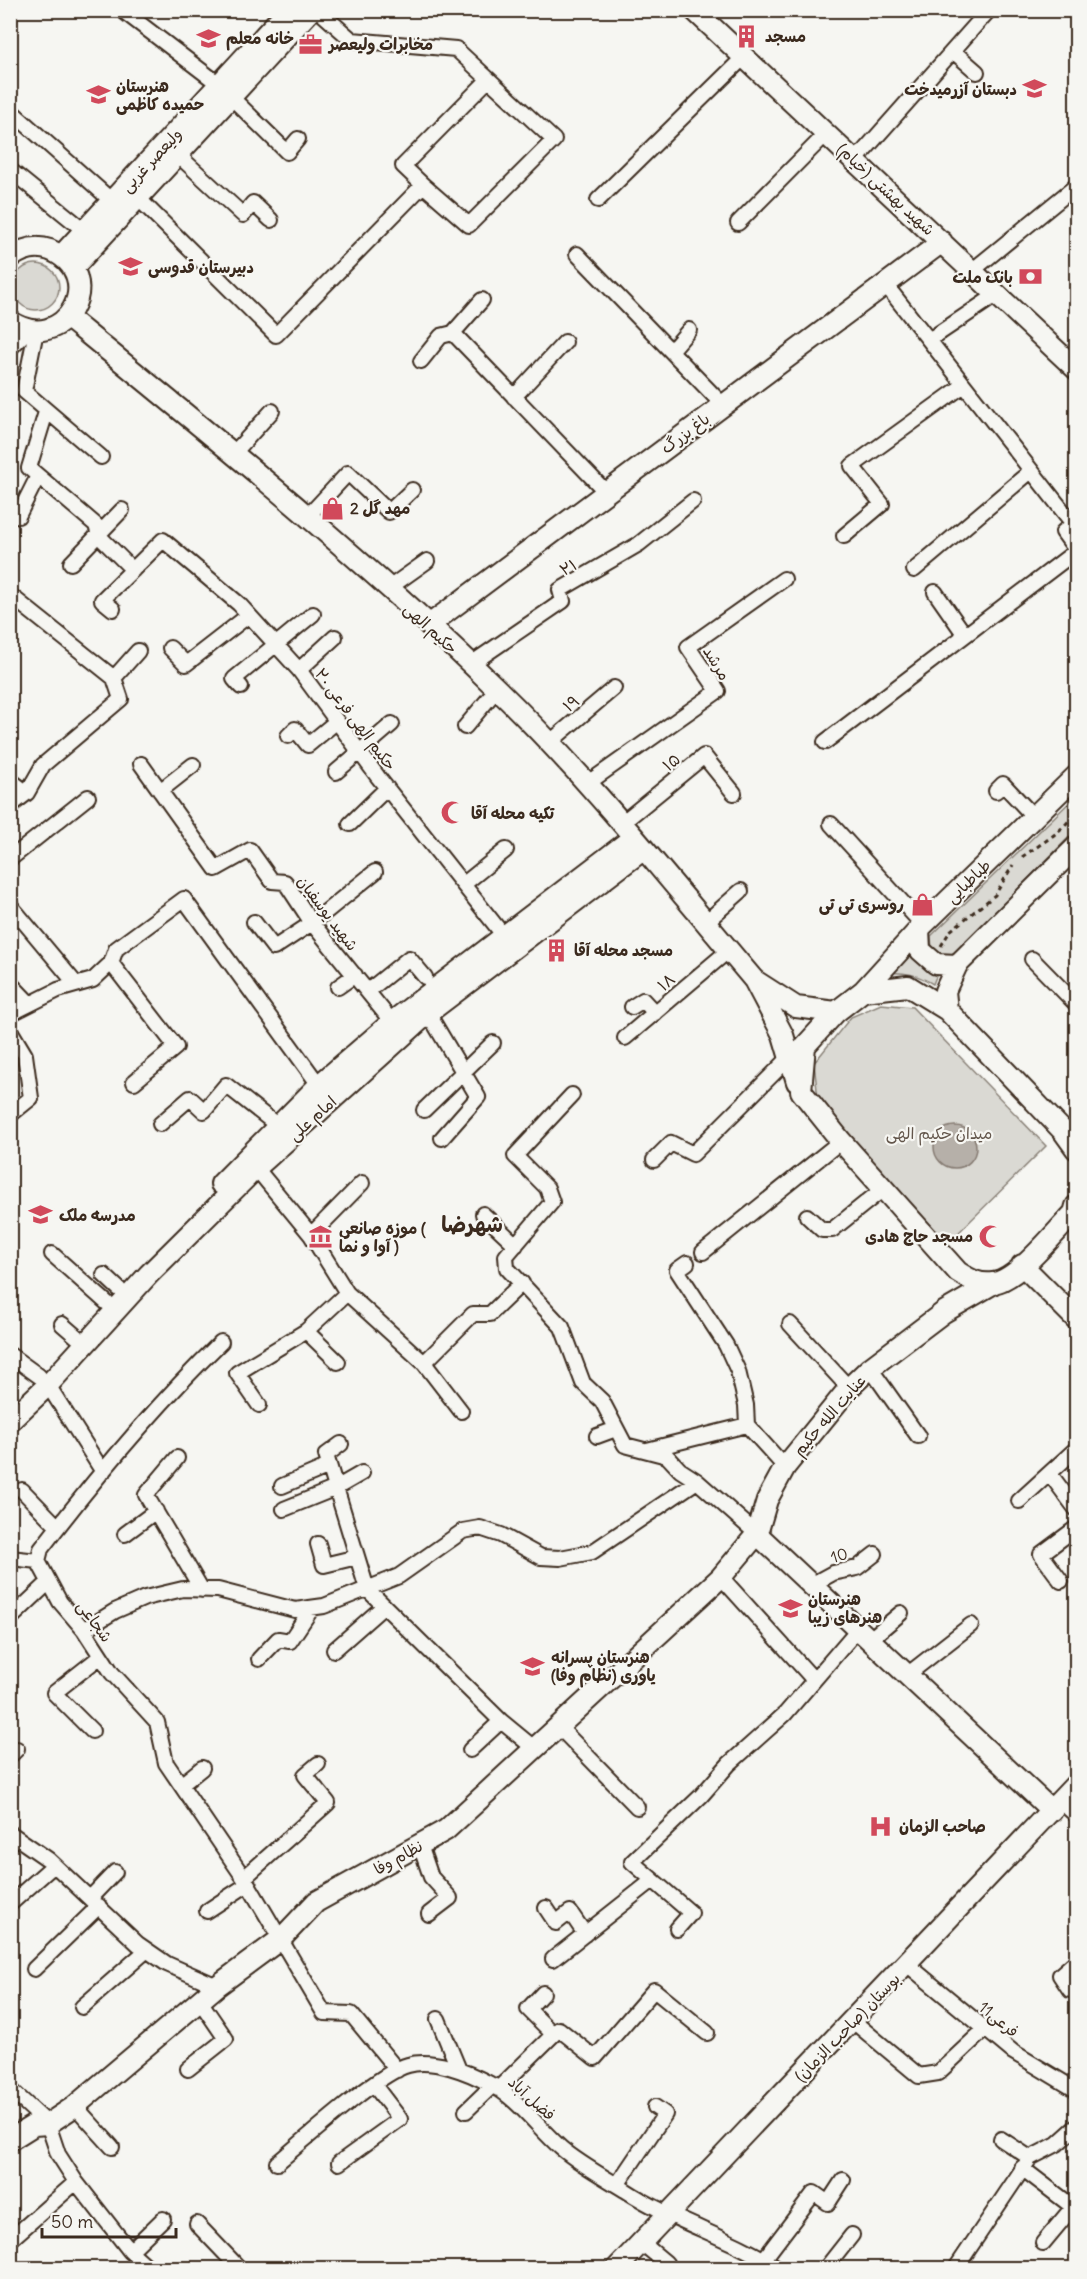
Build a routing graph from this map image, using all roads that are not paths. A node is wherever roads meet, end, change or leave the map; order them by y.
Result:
1 (122, 10) edge
2 (288, 10) edge
3 (312, 10) edge
4 (318, 10) edge
5 (694, 10) edge
6 (989, 10) edge
7 (953, 51) junction
8 (744, 57) junction
9 (977, 72) dead end
10 (488, 80) junction
11 (226, 91) junction
12 (10, 110) edge
13 (826, 134) junction
14 (298, 139) dead end
15 (178, 155) junction
16 (855, 161) junction
17 (10, 170) edge
18 (423, 185) junction
19 (1077, 186) edge
20 (138, 198) junction
21 (598, 200) dead end
22 (113, 202) junction
23 (271, 220) dead end
24 (738, 223) dead end
25 (85, 231) junction
26 (942, 242) junction
27 (577, 254) dead end
28 (10, 258) edge
29 (68, 262) junction
30 (973, 270) junction
31 (885, 284) junction
32 (996, 295) junction
33 (482, 300) dead end
34 (68, 317) junction
35 (24, 327) edge
36 (689, 330) dead end
37 (453, 333) junction
38 (929, 340) junction
39 (565, 342) dead end
40 (10, 344) edge
41 (671, 351) junction
42 (421, 361) dead end
43 (1077, 369) edge
44 (964, 385) junction
45 (514, 397) junction
46 (723, 405) junction
47 (272, 411) dead end
48 (46, 412) junction
49 (234, 453) junction
50 (101, 457) dead end
51 (1031, 471) junction
52 (38, 476) junction
53 (412, 490) dead end
54 (606, 492) junction
55 (693, 501) dead end
56 (122, 510) dead end
57 (309, 515) junction
58 (18, 516) dead end
59 (1075, 524) edge
60 (99, 536) junction
61 (844, 536) dead end
62 (1077, 551) edge
63 (427, 561) dead end
64 (71, 563) dead end
65 (133, 570) junction
66 (914, 570) dead end
67 (783, 579) dead end
68 (389, 588) junction
69 (935, 592) dead end
70 (10, 595) edge
71 (113, 609) dead end
72 (313, 614) dead end
73 (249, 615) junction
74 (429, 625) junction
75 (965, 635) junction
76 (335, 637) dead end
77 (276, 645) junction
78 (170, 648) dead end
79 (138, 651) dead end
80 (471, 664) junction
81 (299, 670) junction
82 (114, 678) junction
83 (240, 687) dead end
84 (614, 688) dead end
85 (497, 689) junction
86 (337, 722) junction
87 (392, 724) dead end
88 (465, 727) dead end
89 (288, 736) dead end
90 (825, 742) dead end
91 (549, 743) junction
92 (360, 752) junction
93 (141, 764) dead end
94 (193, 765) dead end
95 (336, 772) dead end
96 (1077, 776) edge
97 (10, 780) edge
98 (588, 783) junction
99 (387, 788) junction
100 (160, 791) junction
101 (996, 791) dead end
102 (27, 793) junction
103 (734, 793) dead end
104 (88, 797) dead end
105 (10, 806) edge
106 (1035, 817) junction
107 (350, 824) dead end
108 (831, 824) dead end
109 (633, 836) junction
110 (1077, 847) edge
111 (506, 850) dead end
112 (10, 859) edge
113 (375, 872) dead end
114 (464, 884) junction
115 (741, 891) dead end
116 (10, 905) edge
117 (254, 922) dead end
118 (706, 922) junction
119 (312, 923) junction
120 (921, 927) junction
121 (504, 936) junction
122 (729, 950) junction
123 (1032, 959) dead end
124 (111, 963) junction
125 (957, 964) junction
126 (355, 975) junction
127 (425, 977) dead end
128 (754, 980) junction
129 (10, 983) edge
130 (76, 984) junction
131 (338, 987) dead end
132 (368, 991) junction
133 (863, 991) junction
134 (30, 1004) junction
135 (1077, 1004) edge
136 (632, 1007) dead end
137 (947, 1010) junction
138 (836, 1012) junction
139 (428, 1013) junction
140 (654, 1013) junction
141 (10, 1014) edge
142 (392, 1022) junction
143 (10, 1030) edge
144 (625, 1038) dead end
145 (493, 1043) dead end
146 (790, 1057) junction
147 (463, 1071) junction
148 (134, 1082) dead end
149 (319, 1085) junction
150 (801, 1091) junction
151 (572, 1095) dead end
152 (424, 1110) dead end
153 (10, 1115) edge
154 (160, 1124) dead end
155 (278, 1126) junction
156 (442, 1137) dead end
157 (841, 1141) junction
158 (1077, 1149) edge
159 (654, 1160) dead end
160 (256, 1168) junction
161 (362, 1183) dead end
162 (884, 1189) junction
163 (1077, 1206) edge
164 (483, 1214) dead end
165 (807, 1216) dead end
166 (311, 1235) junction
167 (516, 1245) junction
168 (703, 1252) dead end
169 (52, 1254) dead end
170 (687, 1263) dead end
171 (1022, 1265) junction
172 (104, 1275) dead end
173 (522, 1283) junction
174 (994, 1283) junction
175 (347, 1293) junction
176 (113, 1296) junction
177 (1077, 1319) edge
178 (62, 1324) dead end
179 (790, 1324) dead end
180 (306, 1331) junction
181 (77, 1337) junction
182 (221, 1342) dead end
183 (10, 1355) edge
184 (338, 1362) dead end
185 (424, 1363) junction
186 (870, 1368) junction
187 (44, 1381) junction
188 (849, 1388) junction
189 (10, 1404) edge
190 (260, 1405) dead end
191 (461, 1411) dead end
192 (10, 1421) edge
193 (747, 1425) junction
194 (616, 1429) junction
195 (597, 1436) dead end
196 (918, 1436) dead end
197 (341, 1444) dead end
198 (1077, 1449) edge
199 (645, 1450) junction
200 (177, 1458) dead end
201 (329, 1466) junction
202 (785, 1467) junction
203 (103, 1472) junction
204 (362, 1473) dead end
205 (1050, 1474) junction
206 (697, 1481) junction
207 (282, 1486) dead end
208 (336, 1488) junction
209 (22, 1490) dead end
210 (1018, 1501) dead end
211 (284, 1509) dead end
212 (1077, 1509) edge
213 (156, 1511) junction
214 (58, 1527) junction
215 (1077, 1528) edge
216 (125, 1534) dead end
217 (757, 1534) junction
218 (318, 1544) dead end
219 (875, 1554) dead end
220 (357, 1557) junction
221 (10, 1558) edge
222 (38, 1561) junction
223 (721, 1577) junction
224 (1061, 1581) dead end
225 (48, 1583) junction
226 (811, 1586) junction
227 (368, 1589) junction
228 (202, 1590) junction
229 (384, 1606) junction
230 (312, 1608) junction
231 (901, 1613) dead end
232 (10, 1619) edge
233 (971, 1625) dead end
234 (84, 1630) junction
235 (863, 1634) junction
236 (334, 1650) dead end
237 (100, 1656) junction
238 (259, 1659) dead end
239 (907, 1675) junction
240 (814, 1680) junction
241 (501, 1721) junction
242 (559, 1727) junction
243 (92, 1731) dead end
244 (535, 1749) junction
245 (470, 1750) dead end
246 (318, 1764) dead end
247 (202, 1768) dead end
248 (1077, 1784) edge
249 (181, 1785) junction
250 (1057, 1806) junction
251 (637, 1807) dead end
252 (1077, 1815) edge
253 (10, 1833) edge
254 (420, 1845) junction
255 (54, 1865) junction
256 (115, 1872) dead end
257 (653, 1880) junction
258 (246, 1881) junction
259 (95, 1902) junction
260 (10, 1904) edge
261 (546, 1908) dead end
262 (207, 1911) dead end
263 (429, 1914) dead end
264 (677, 1929) dead end
265 (585, 1935) junction
266 (282, 1938) junction
267 (147, 1950) junction
268 (553, 1959) dead end
269 (1077, 1961) edge
270 (907, 1964) junction
271 (34, 1969) dead end
272 (217, 1986) junction
273 (1070, 1990) dead end
274 (543, 1994) dead end
275 (200, 2001) junction
276 (82, 2007) dead end
277 (438, 2019) dead end
278 (853, 2021) junction
279 (984, 2030) junction
280 (707, 2033) dead end
281 (553, 2034) junction
282 (188, 2069) dead end
283 (397, 2070) junction
284 (459, 2070) junction
285 (374, 2085) junction
286 (495, 2087) junction
287 (10, 2089) edge
288 (1077, 2090) edge
289 (75, 2106) junction
290 (655, 2108) dead end
291 (466, 2111) dead end
292 (48, 2124) junction
293 (1077, 2127) edge
294 (1001, 2139) dead end
295 (10, 2140) edge
296 (112, 2147) dead end
297 (277, 2163) dead end
298 (339, 2163) dead end
299 (1026, 2163) junction
300 (843, 2180) dead end
301 (76, 2182) junction
302 (617, 2185) junction
303 (668, 2216) junction
304 (163, 2219) dead end
305 (196, 2224) dead end
306 (852, 2235) dead end
307 (10, 2240) edge
308 (642, 2243) junction
309 (1043, 2243) dead end
310 (130, 2251) junction
311 (666, 2263) dead end
312 (770, 2265) edge
313 (149, 2268) edge
314 (239, 2268) edge
315 (617, 2268) edge
316 (826, 2268) edge
317 (956, 2268) edge

1 - 11 street
2 - 11 main road, ولیعصر غربی
3 - 11 main road
4 - 10 street
5 - 8 main road, شهید بهشتی (خیام)
6 - 7 street
7 - 9 street
7 - 16 street
8 - 13 main road, شهید بهشتی (خیام)
8 - 21 street
10 - 18 street
10 - 18 street
11 - 14 street
11 - 15 main road
11 - 22 main road, ولیعصر غربی
12 - 22 street
13 - 16 main road, شهید بهشتی (خیام)
13 - 24 street
15 - 20 main road
15 - 23 street
16 - 26 main road, شهید بهشتی (خیام)
17 - 25 street
18 - 20 street
19 - 30 street
20 - 29 main road
22 - 25 main road, ولیعصر غربی
25 - 29 main road, ولیعصر غربی
26 - 30 main road, شهید بهشتی (خیام)
26 - 31 main road, باغ بزرگ
27 - 41 street
28 - 29 main road
29 - 34 main road
30 - 32 main road, شهید بهشتی (خیام)
31 - 38 street
31 - 46 main road, باغ بزرگ
32 - 38 street
32 - 43 main road, شهید بهشتی (خیام)
33 - 37 street
34 - 35 main road
34 - 49 main road, حکیم الهی
35 - 40 main road
35 - 48 street
36 - 41 street
37 - 42 street
37 - 45 street
38 - 44 street
39 - 45 street
41 - 46 street
44 - 51 street
44 - 61 street
45 - 54 street
46 - 54 main road, باغ بزرگ
47 - 49 street
48 - 50 street
48 - 52 street
49 - 57 main road, حکیم الهی
51 - 59 street
51 - 66 street
52 - 58 street
52 - 60 street
53 - 57 street
54 - 74 main road, باغ بزرگ
55 - 80 street, ۲۱
56 - 60 street
57 - 68 main road, حکیم الهی
59 - 62 street
60 - 64 street
60 - 65 street
62 - 75 street
63 - 68 street
65 - 71 street
65 - 73 street, حکیم الهی فرعی ۲۰
67 - 98 street, مرشد
68 - 74 main road, حکیم الهی
69 - 75 street
70 - 82 street
72 - 77 street
73 - 77 street, حکیم الهی فرعی ۲۰
73 - 78 street
74 - 80 main road, حکیم الهی
75 - 90 street
76 - 81 street
77 - 81 street, حکیم الهی فرعی ۲۰
77 - 83 street
79 - 82 street
80 - 85 main road, حکیم الهی
81 - 86 street, حکیم الهی فرعی ۲۰
82 - 102 street
84 - 91 street, ۱۹
85 - 88 street
85 - 91 main road, حکیم الهی
86 - 89 street
86 - 92 street, حکیم الهی فرعی ۲۰
87 - 92 street
91 - 98 main road, حکیم الهی
92 - 95 street
92 - 99 street, حکیم الهی فرعی ۲۰
93 - 100 street, شهید یوسفیان
94 - 100 street
96 - 106 main road, طباطبایی
97 - 102 street
98 - 109 main road, حکیم الهی
99 - 107 street
99 - 114 street, حکیم الهی فرعی ۲۰
100 - 119 street, شهید یوسفیان
101 - 106 street
102 - 105 street
103 - 109 street, ۱۵
104 - 112 street
106 - 120 main road, طباطبایی
108 - 120 street
109 - 118 main road, حکیم الهی
109 - 121 main road
109 - 139 main road, امام علی
110 - 125 main road
111 - 114 street
113 - 119 street
114 - 121 street, حکیم الهی فرعی ۲۰
115 - 118 street
116 - 130 street
117 - 119 street
118 - 122 main road, حکیم الهی
119 - 126 street, شهید یوسفیان
120 - 125 main road
120 - 133 main road, طباطبایی
121 - 142 main road
122 - 128 main road, حکیم الهی
122 - 140 street, ۱۸
123 - 135 street
124 - 130 street
124 - 148 street
124 - 149 street
125 - 137 main road
126 - 131 street
126 - 132 street, شهید یوسفیان
127 - 132 street
128 - 138 main road
128 - 146 main road
129 - 134 street
130 - 134 street
132 - 142 street, شهید یوسفیان
133 - 137 main road
133 - 138 main road
134 - 141 street
136 - 140 street
137 - 158 main road
138 - 150 main road
139 - 147 street
139 - 160 main road, امام علی
140 - 144 street, ۱۸
142 - 149 main road
143 - 153 street
145 - 147 street
146 - 150 main road
146 - 159 street
147 - 152 street
147 - 156 street
149 - 155 main road
150 - 157 main road
151 - 167 street
154 - 155 street
155 - 176 main road
157 - 162 main road
157 - 168 street
160 - 166 street
160 - 187 main road, امام علی
161 - 166 street
162 - 165 street
162 - 174 main road
163 - 171 main road
164 - 167 street
166 - 175 street
167 - 173 street
169 - 176 street
170 - 193 street
171 - 174 main road
171 - 177 main road
172 - 176 street
173 - 185 street
173 - 194 street
174 - 186 main road, عنایت الله حکیم
175 - 180 street
175 - 185 street
176 - 181 main road
178 - 181 street
179 - 188 street
180 - 184 street
180 - 190 street
181 - 187 main road
182 - 203 street
183 - 187 street
185 - 191 street
186 - 188 main road, عنایت الله حکیم
186 - 196 street
187 - 189 main road
187 - 192 main road, امام علی
187 - 203 street
188 - 202 main road, عنایت الله حکیم
193 - 199 street
193 - 202 street
194 - 195 street
194 - 199 street
197 - 201 street
198 - 205 street
199 - 206 street
200 - 213 street
201 - 207 street
201 - 208 street
202 - 217 main road, عنایت الله حکیم
203 - 214 street
204 - 208 street
205 - 210 street
205 - 212 street
206 - 217 street
206 - 227 street
208 - 211 street
208 - 220 street
209 - 214 street
213 - 216 street
213 - 228 street
214 - 222 street
215 - 224 street
217 - 223 main road, نظام وفا
217 - 226 main road
218 - 220 street
219 - 226 street, 10
220 - 227 street
221 - 222 street
222 - 225 street, شجاعی
223 - 240 street
223 - 242 main road, نظام وفا
225 - 232 street
225 - 234 street, شجاعی
226 - 235 main road
227 - 229 street
227 - 230 street
228 - 230 street
228 - 234 street
229 - 236 street
229 - 241 street
230 - 238 street
231 - 235 street
233 - 239 street
234 - 237 street, شجاعی
235 - 239 main road
235 - 240 street
237 - 243 street
237 - 249 street, شجاعی
239 - 250 main road
240 - 257 street
241 - 244 street
241 - 245 street
242 - 244 main road, نظام وفا
242 - 251 street
244 - 254 main road, نظام وفا
246 - 258 street
247 - 249 street
248 - 250 main road, بوستان (صاحب الزمان)
249 - 258 street, شجاعی
250 - 252 street
250 - 270 main road, بوستان (صاحب الزمان)
253 - 255 street
254 - 263 street
254 - 266 main road, نظام وفا
255 - 259 street
255 - 260 street
256 - 259 street
257 - 264 street
257 - 265 street
258 - 262 street
258 - 266 street, شجاعی
259 - 267 street
259 - 271 street
261 - 265 street
265 - 268 street
266 - 272 main road, نظام وفا
266 - 283 street, شجاعی
267 - 272 street
267 - 276 street
269 - 273 street
270 - 278 main road, بوستان (صاحب الزمان)
270 - 279 street, فرعی11
272 - 275 main road, نظام وفا
274 - 281 street
275 - 282 street
275 - 289 main road, نظام وفا
277 - 284 street
278 - 279 street
278 - 303 main road, بوستان (صاحب الزمان)
279 - 288 street, فرعی11
280 - 281 street
281 - 286 street
283 - 284 street, فضل آباد
283 - 285 street, فضل آباد
284 - 286 street, فضل آباد
285 - 297 street, فضل آباد
285 - 298 street
286 - 291 street
286 - 302 street, فضل آباد
287 - 292 street
289 - 292 main road, نظام وفا
289 - 296 street
290 - 302 street
292 - 295 main road, نظام وفا
292 - 301 street
293 - 299 street
294 - 299 street
299 - 309 street
299 - 317 street
300 - 312 street
301 - 307 street
301 - 310 street
302 - 303 street, فضل آباد
303 - 308 main road, بوستان (صاحب الزمان)
303 - 312 street, فضل آباد
304 - 310 street
305 - 314 street
306 - 316 street
308 - 311 street
308 - 315 main road, بوستان (صاحب الزمان)
310 - 313 street

